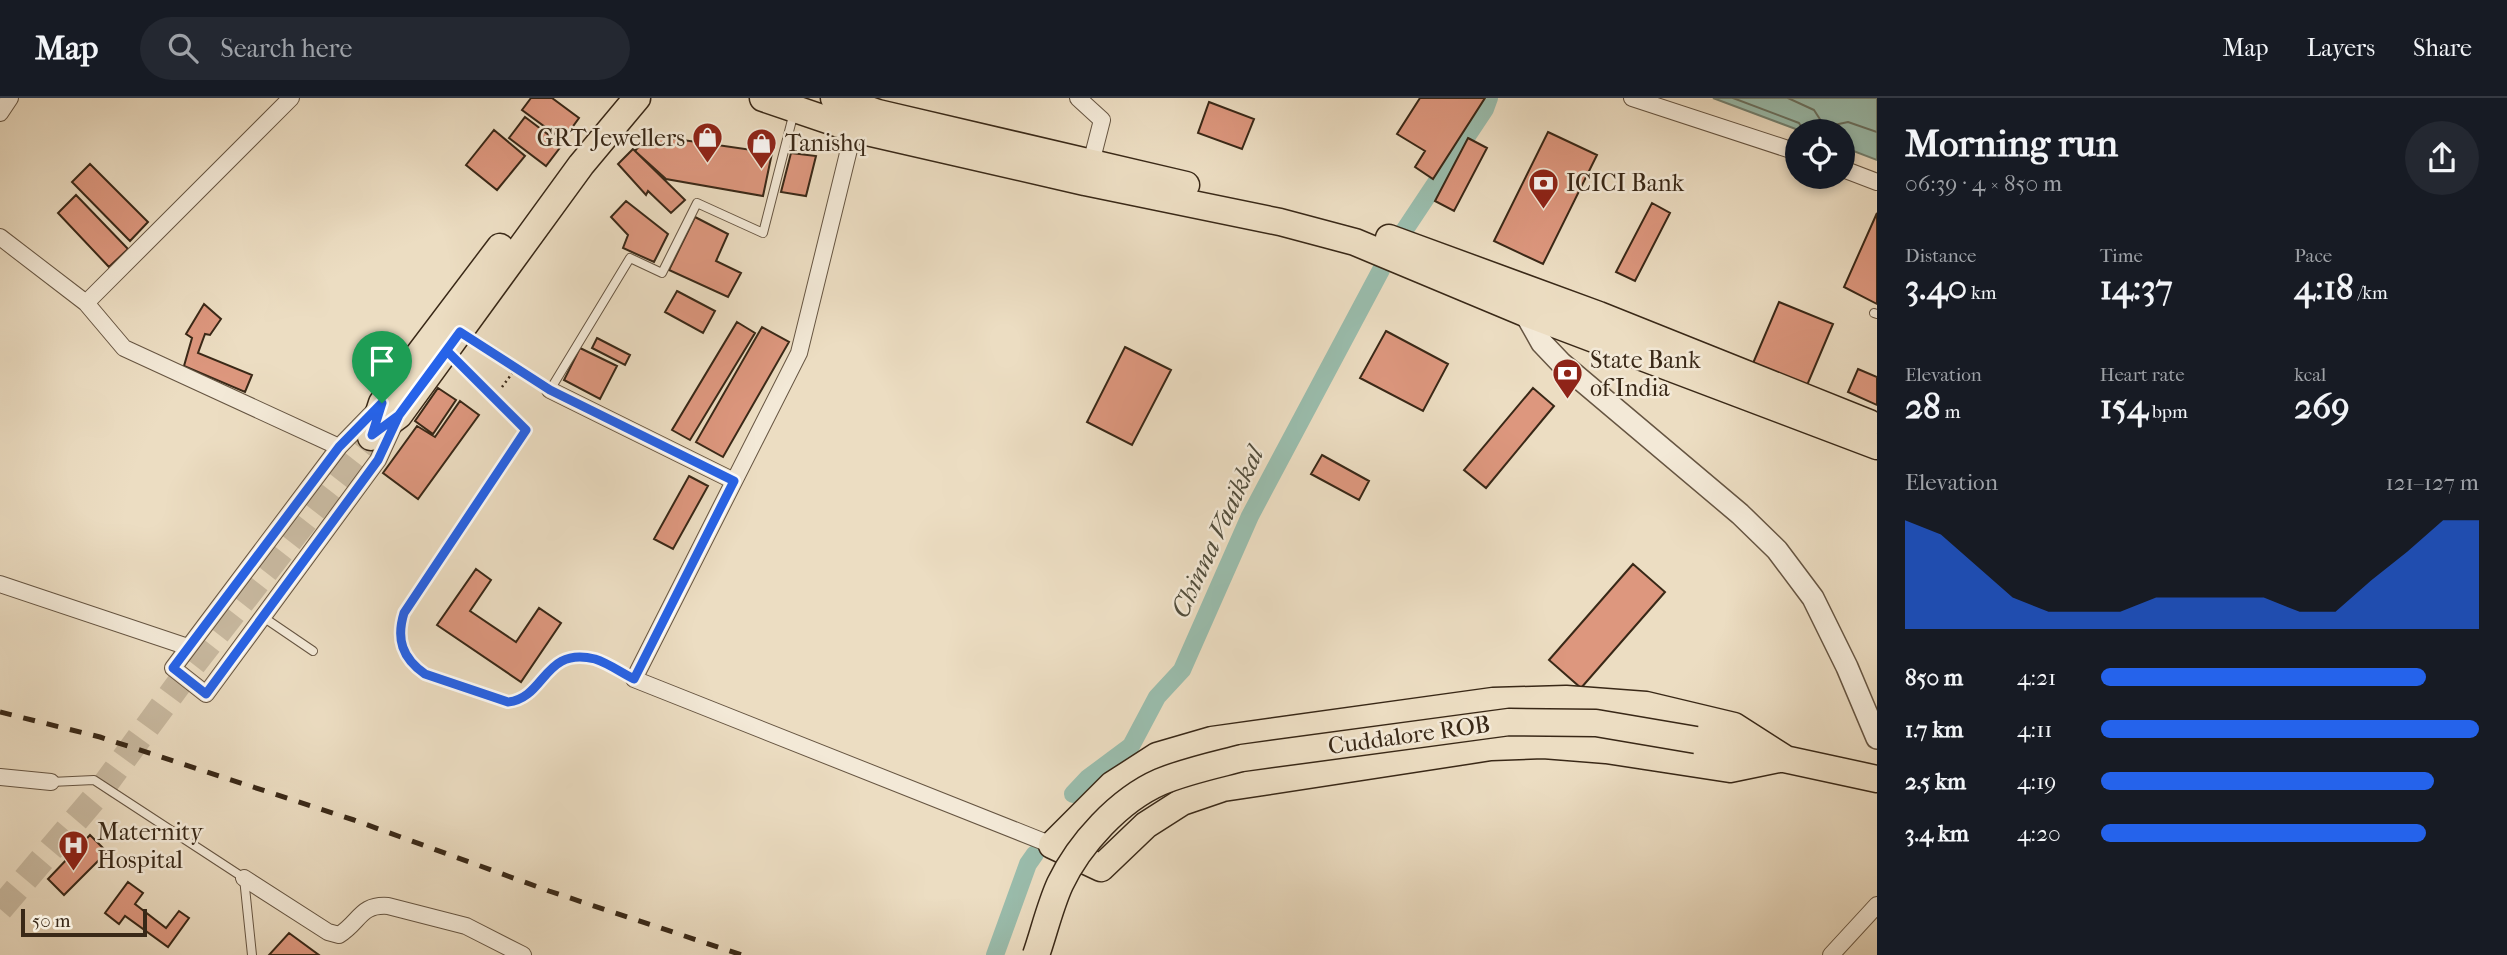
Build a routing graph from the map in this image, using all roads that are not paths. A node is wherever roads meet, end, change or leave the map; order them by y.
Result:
1 (10, 98) edge
2 (291, 98) edge
3 (613, 98) edge
4 (637, 98) edge
5 (763, 98) edge
6 (834, 98) edge
7 (1078, 98) edge
8 (1632, 98) edge
9 (795, 109) junction
10 (0, 113) edge
11 (853, 129) junction
12 (1785, 148) edge
13 (1091, 163) junction
14 (1855, 174) edge
15 (1877, 182) edge
16 (0, 237) edge
17 (86, 303) junction
18 (1525, 313) junction
19 (453, 341) junction
20 (550, 390) joint
21 (391, 409) junction
22 (1877, 427) edge
23 (369, 439) tunnel mouth
24 (1877, 446) edge
25 (339, 447) junction
26 (734, 481) junction
27 (0, 584) edge
28 (263, 617) junction
29 (188, 647) junction
30 (313, 651) dead end
31 (634, 679) junction
32 (1877, 738) edge
33 (1784, 758) junction
34 (0, 777) edge
35 (1877, 779) edge
36 (51, 782) joint
37 (1052, 845) junction
38 (244, 878) junction
39 (1877, 905) edge
40 (252, 955) edge
41 (523, 955) edge
42 (1036, 955) edge
43 (1831, 955) edge

1 - 10 street
2 - 17 street
3 - 21 main road
4 - 19 main road
5 - 9 main road
6 - 13 main road
7 - 13 street
8 - 12 street
9 - 11 main road
9 - 20 lane
11 - 18 main road
11 - 26 street
13 - 22 main road
14 - 15 street
16 - 17 street
17 - 25 street
18 - 24 main road
18 - 32 street
19 - 21 main road
19 - 31 lane
20 - 26 street
21 - 23 main road
21 - 25 street
21 - 28 street
25 - 29 street
26 - 31 street
27 - 29 street
28 - 29 street
28 - 30 lane
31 - 37 street
33 - 35 main road, Cuddalore ROB
33 - 37 main road
33 - 37 main road
33 - 42 main road, Cuddalore ROB, bridge
34 - 36 street
36 - 38 lane
38 - 40 lane
38 - 41 street
39 - 43 street

